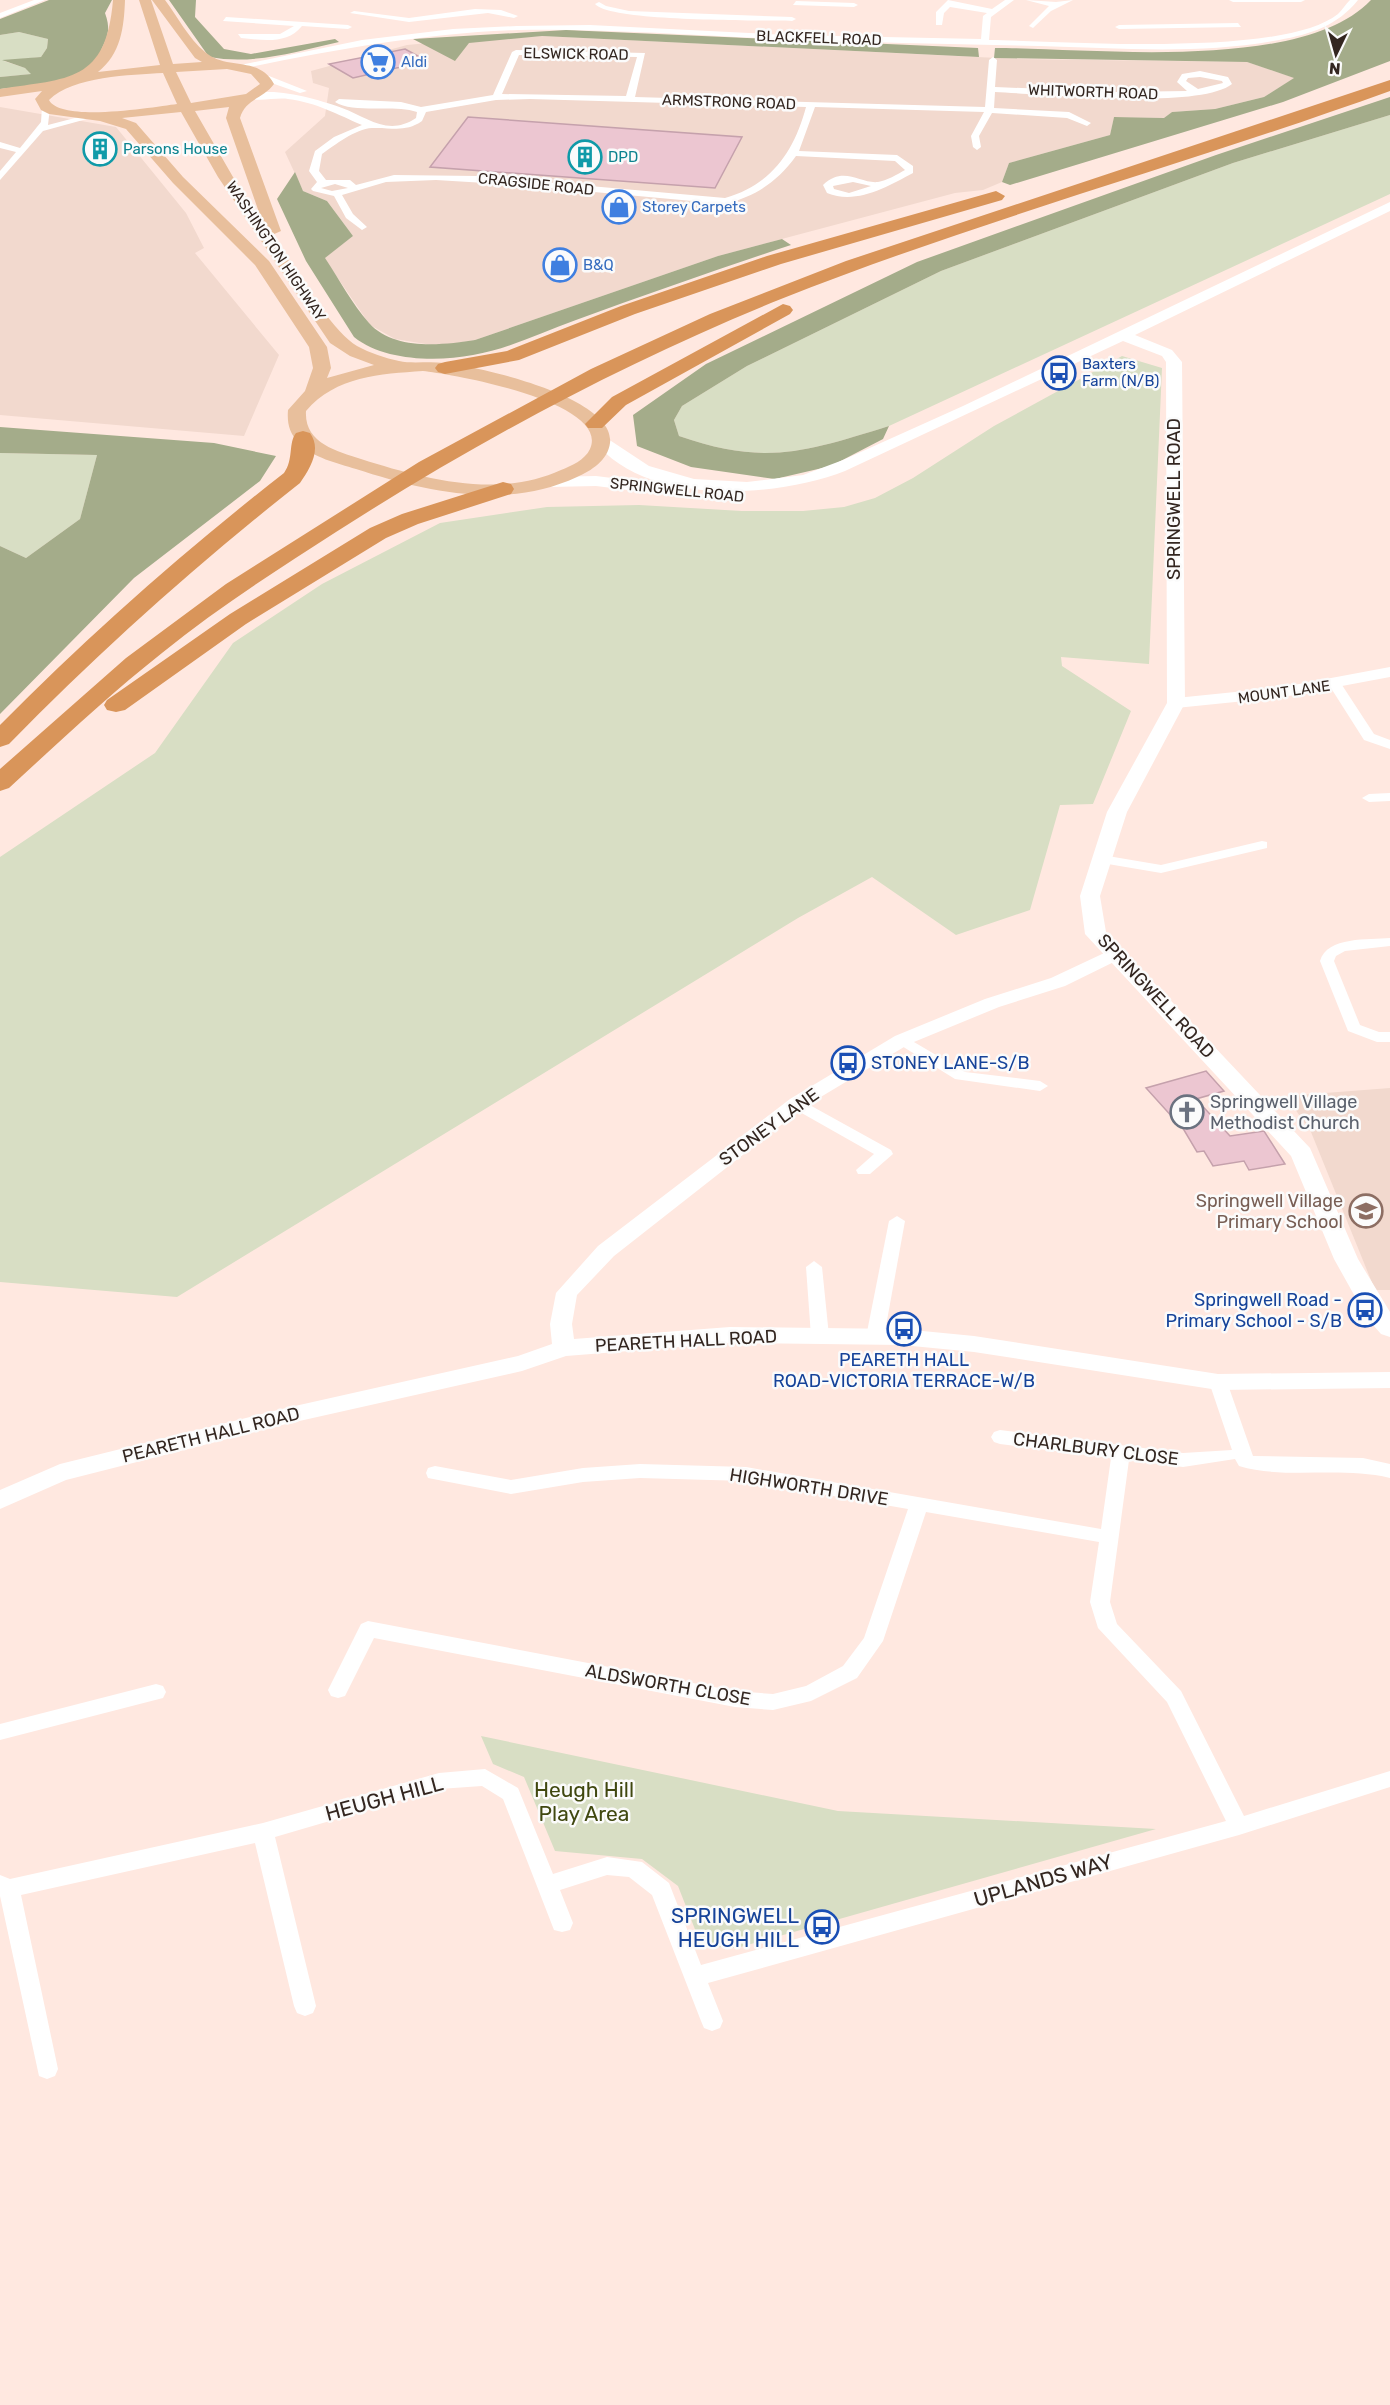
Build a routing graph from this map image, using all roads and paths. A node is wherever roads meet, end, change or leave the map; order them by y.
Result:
1 (41, 0) edge
2 (119, 0) edge
3 (131, 0) edge
4 (145, 0) edge
5 (158, 0) edge
6 (1010, 0) edge
7 (1030, 0) edge
8 (1069, 0) edge
9 (1233, 0) edge
10 (1301, 0) edge
11 (1354, 0) edge
12 (796, 2) edge
13 (950, 2) edge
14 (1057, 4) junction
15 (855, 6) edge
16 (598, 8) dead end
17 (992, 11) junction
18 (512, 13) dead end
19 (0, 16) edge
20 (135, 16) dead end
21 (226, 19) dead end
22 (792, 19) junction
23 (939, 23) dead end
24 (1238, 25) dead end
25 (299, 26) junction
26 (1034, 26) dead end
27 (348, 27) junction
28 (1119, 27) dead end
29 (1180, 28) junction
30 (241, 36) dead end
31 (787, 38) junction
32 (362, 42) junction
33 (985, 42) junction
34 (1187, 47) junction
35 (148, 55) dead end
36 (993, 60) dead end
37 (274, 61) junction
38 (228, 66) junction
39 (1390, 72) edge
40 (263, 76) junction
41 (64, 83) junction
42 (1390, 85) edge
43 (991, 89) junction
44 (1196, 92) dead end
45 (0, 94) edge
46 (247, 98) junction
47 (496, 98) junction
48 (630, 99) junction
49 (811, 105) junction
50 (45, 106) junction
51 (374, 106) junction
52 (421, 110) junction
53 (989, 110) junction
54 (92, 117) junction
55 (358, 117) junction
56 (186, 121) junction
57 (1087, 123) dead end
58 (370, 125) junction
59 (40, 129) junction
60 (0, 145) edge
61 (977, 147) dead end
62 (1175, 148) junction
63 (22, 151) junction
64 (794, 153) junction
65 (0, 177) edge
66 (388, 178) junction
67 (339, 181) junction
68 (323, 183) junction
69 (878, 185) dead end
70 (353, 188) junction
71 (337, 194) junction
72 (1030, 206) junction
73 (1390, 206) edge
74 (362, 227) dead end
75 (284, 262) junction
76 (263, 264) junction
77 (1124, 336) junction
78 (400, 367) junction
79 (445, 368) junction
80 (562, 383) junction
81 (313, 393) junction
82 (965, 411) junction
83 (599, 432) junction
84 (303, 438) junction
85 (549, 482) junction
86 (503, 489) junction
87 (356, 499) junction
88 (1390, 672) edge
89 (1335, 685) junction
90 (1176, 703) junction
91 (0, 739) edge
92 (1390, 745) edge
93 (0, 755) edge
94 (0, 783) edge
95 (1390, 797) edge
96 (1369, 798) dead end
97 (0, 804) edge
98 (1262, 845) dead end
99 (1102, 859) junction
100 (1390, 942) edge
101 (1117, 953) junction
102 (1390, 1037) edge
103 (902, 1040) junction
104 (1040, 1086) dead end
105 (797, 1103) junction
106 (864, 1170) dead end
107 (897, 1221) dead end
108 (814, 1267) dead end
109 (1390, 1328) edge
110 (820, 1336) junction
111 (875, 1337) junction
112 (564, 1348) junction
113 (1390, 1380) edge
114 (1218, 1382) junction
115 (1000, 1437) dead end
116 (1121, 1452) junction
117 (1228, 1455) dead end
118 (1390, 1471) edge
119 (435, 1473) dead end
120 (0, 1500) edge
121 (919, 1504) junction
122 (1109, 1537) junction
123 (338, 1690) dead end
124 (156, 1692) dead end
125 (0, 1732) edge
126 (1390, 1779) edge
127 (1239, 1826) junction
128 (263, 1832) junction
129 (549, 1885) junction
130 (4, 1886) edge
131 (562, 1923) dead end
132 (694, 1977) junction
133 (305, 2006) dead end
134 (712, 2021) dead end
135 (47, 2069) dead end

1 - 19 street
2 - 41 main road
3 - 20 main road
4 - 56 main road, WASHINGTON HIGHWAY
5 - 38 main road
6 - 17 street
7 - 14 street
8 - 14 street
9 - 10 street
11 - 34 street, BLACKFELL ROAD
12 - 15 street
12 - 22 street
13 - 17 street
13 - 23 street
14 - 26 street
16 - 22 street
17 - 33 street
18 - 27 street
21 - 25 street
22 - 31 street
24 - 29 street
25 - 27 street
25 - 30 street
27 - 32 street
28 - 29 street
29 - 34 street
31 - 32 street, BLACKFELL ROAD
31 - 33 street, BLACKFELL ROAD
32 - 37 street, BLACKFELL ROAD
33 - 34 street, BLACKFELL ROAD
35 - 56 main road, WASHINGTON HIGHWAY
36 - 43 street
37 - 38 street, BLACKFELL ROAD
37 - 40 street
38 - 40 main road
38 - 41 main road
39 - 62 highway
40 - 46 main road
40 - 51 street
41 - 45 main road
41 - 50 main road
42 - 72 highway
43 - 44 street, WHITWORTH ROAD
43 - 53 street
45 - 50 main road
46 - 54 main road
46 - 55 street
46 - 75 main road
47 - 48 street, ARMSTRONG ROAD
47 - 48 street, ELSWICK ROAD
47 - 52 street, ARMSTRONG ROAD
48 - 49 street, ARMSTRONG ROAD
49 - 53 street, ARMSTRONG ROAD
49 - 64 street, CRAGSIDE ROAD
50 - 54 main road
50 - 59 street
51 - 52 street
51 - 55 street
52 - 58 street
53 - 57 street, ARMSTRONG ROAD
53 - 61 street
54 - 59 street
54 - 76 main road
55 - 58 street
56 - 75 main road, WASHINGTON HIGHWAY
56 - 76 main road, WASHINGTON HIGHWAY
58 - 68 street
59 - 63 street
60 - 63 street
62 - 79 highway
62 - 80 highway
63 - 65 street
64 - 66 street, CRAGSIDE ROAD
64 - 69 street
66 - 67 street
66 - 70 street, CRAGSIDE ROAD
67 - 68 street
67 - 70 street
68 - 71 street
70 - 71 street, CRAGSIDE ROAD
71 - 74 street
72 - 80 highway
72 - 83 highway
73 - 77 main road, SPRINGWELL ROAD
75 - 78 main road, WASHINGTON HIGHWAY
76 - 81 main road, WASHINGTON HIGHWAY
77 - 82 main road, SPRINGWELL ROAD
77 - 90 main road, SPRINGWELL ROAD
78 - 79 main road
78 - 81 main road
79 - 83 main road
80 - 87 highway
81 - 84 main road
82 - 83 main road, SPRINGWELL ROAD
82 - 85 main road, SPRINGWELL ROAD
83 - 85 main road
84 - 86 main road
84 - 91 highway
85 - 86 main road
86 - 97 highway
87 - 93 highway
87 - 94 highway
88 - 89 street, MOUNT LANE
89 - 90 street, MOUNT LANE
89 - 92 street
90 - 99 main road, SPRINGWELL ROAD
95 - 96 street
98 - 99 street
99 - 101 main road, SPRINGWELL ROAD
100 - 102 street
101 - 103 street, STONEY LANE
101 - 109 main road, SPRINGWELL ROAD
103 - 104 street
103 - 105 street, STONEY LANE
105 - 106 street
105 - 112 street, STONEY LANE
107 - 111 street
108 - 110 street
110 - 111 street, PEARETH HALL ROAD
110 - 112 street, PEARETH HALL ROAD
111 - 114 street, PEARETH HALL ROAD
112 - 120 street, PEARETH HALL ROAD
113 - 114 street, PEARETH HALL ROAD
114 - 118 street
115 - 116 street, CHARLBURY CLOSE
116 - 117 street, CHARLBURY CLOSE
116 - 122 street
119 - 121 street, HIGHWORTH DRIVE
121 - 122 street, HIGHWORTH DRIVE
121 - 123 street, ALDSWORTH CLOSE
122 - 127 street
124 - 125 street
126 - 127 street, UPLANDS WAY
127 - 132 street, UPLANDS WAY
128 - 129 street, HEUGH HILL
128 - 130 street, HEUGH HILL
128 - 133 street
129 - 131 street, HEUGH HILL
129 - 132 street
130 - 135 street, HEUGH HILL
132 - 134 street

